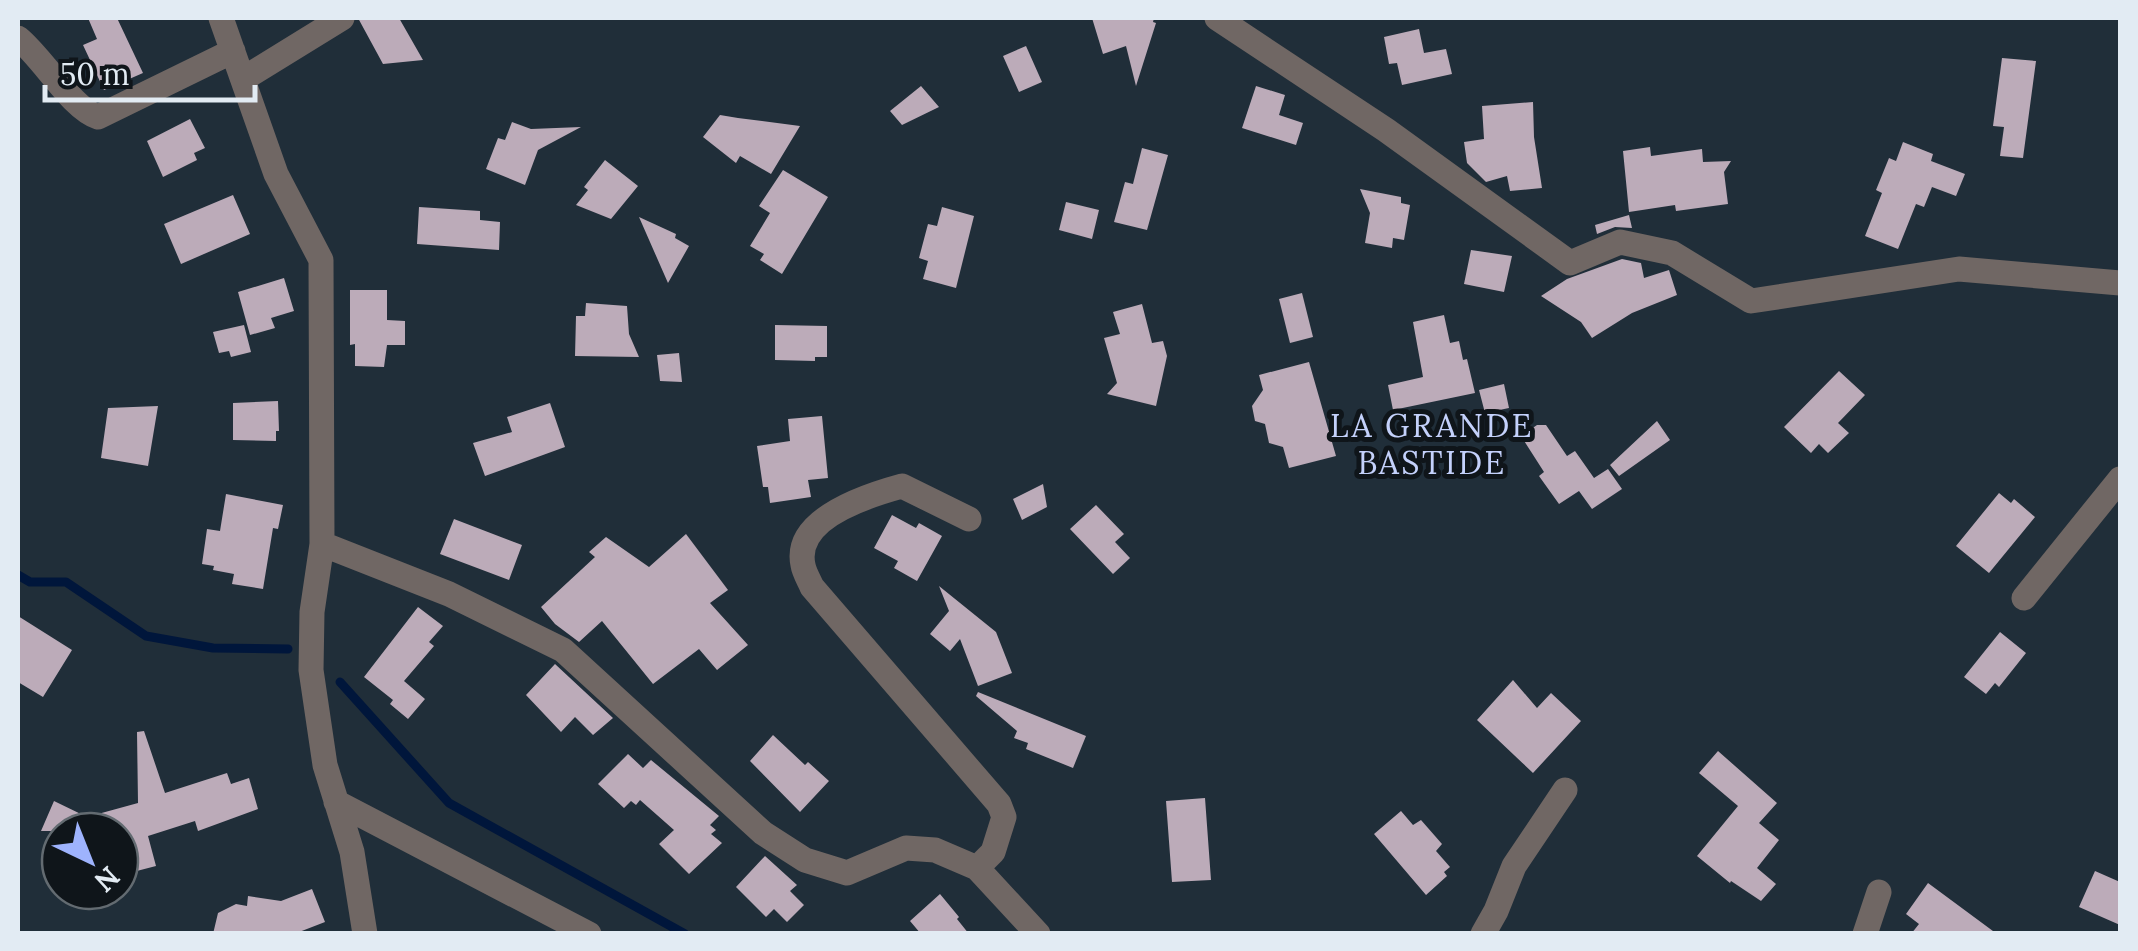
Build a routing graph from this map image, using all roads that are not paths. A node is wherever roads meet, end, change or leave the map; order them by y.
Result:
1 (221, 18) edge
2 (342, 18) edge
3 (1216, 18) edge
4 (18, 38) edge
5 (233, 52) junction
6 (243, 78) junction
7 (2120, 283) edge
8 (2120, 479) edge
9 (970, 519) dead end
10 (322, 544) junction
11 (2024, 598) dead end
12 (1565, 790) dead end
13 (336, 802) junction
14 (977, 868) junction
15 (1878, 892) dead end
16 (365, 934) edge
17 (589, 934) edge
18 (1038, 934) edge
19 (1483, 934) edge
20 (1865, 934) edge

1 - 5 street
2 - 6 street
3 - 7 street
4 - 5 street
5 - 6 street
6 - 10 street
8 - 11 street
9 - 14 street
10 - 13 street
10 - 14 street
12 - 19 street
13 - 16 street
13 - 17 street
14 - 18 street
15 - 20 street

